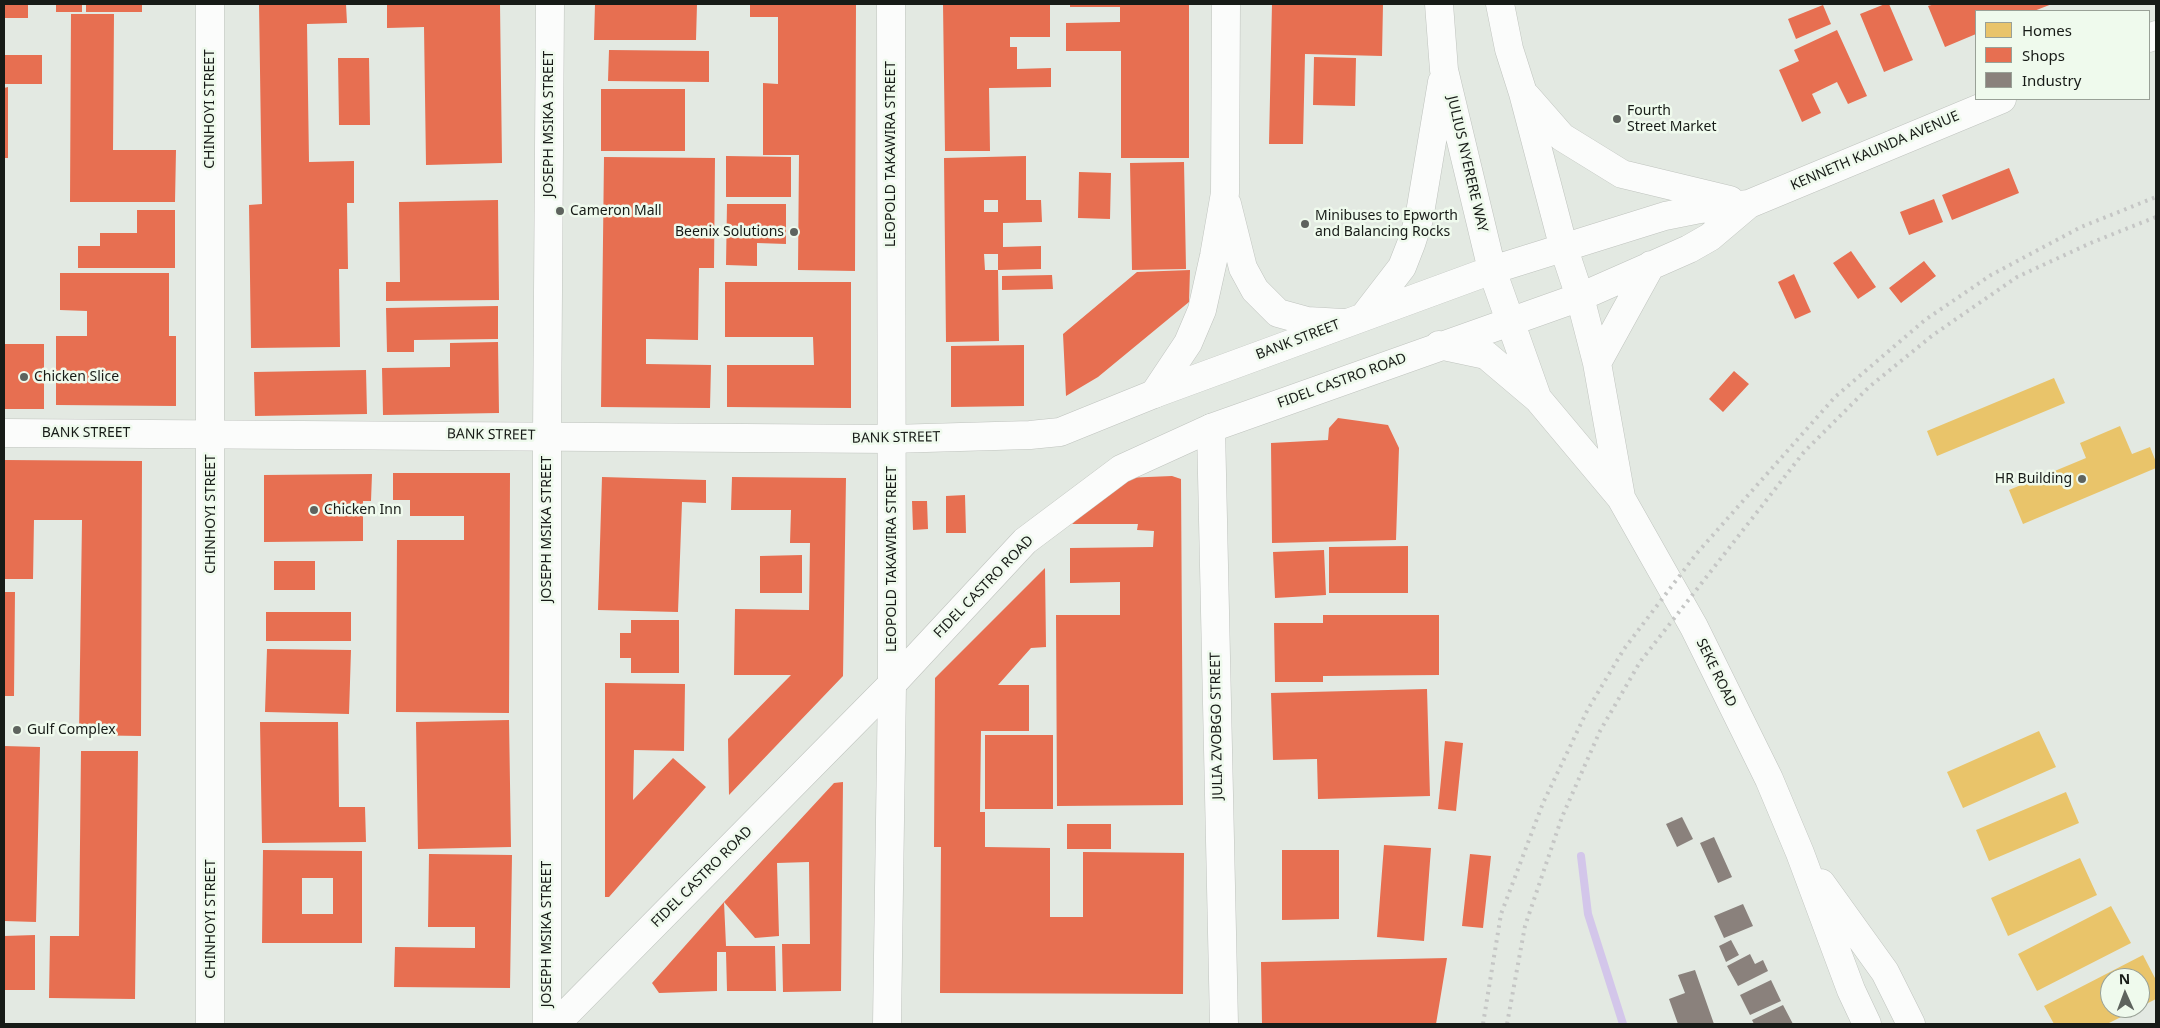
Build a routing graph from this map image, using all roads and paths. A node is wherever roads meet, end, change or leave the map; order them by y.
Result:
1 (210, 4) edge
2 (550, 4) edge
3 (891, 4) edge
4 (1226, 4) edge
5 (1439, 4) edge
6 (1500, 4) edge
7 (1444, 70) junction
8 (1523, 93) junction
9 (2000, 100) edge
10 (1225, 193) junction
11 (1749, 204) junction
12 (1564, 249) junction
13 (1651, 265) junction
14 (1492, 270) junction
15 (1580, 297) junction
16 (1354, 319) junction
17 (1509, 321) junction
18 (1439, 345) junction
19 (1597, 363) junction
20 (1154, 394) junction
21 (1538, 399) junction
22 (1211, 428) junction
23 (4, 433) edge
24 (212, 433) junction
25 (547, 436) junction
26 (891, 439) junction
27 (1621, 498) junction
28 (892, 684) junction
29 (1800, 853) junction
30 (210, 1024) edge
31 (547, 1024) edge
32 (556, 1024) edge
33 (887, 1024) edge
34 (1224, 1024) edge
35 (1867, 1024) edge
36 (1911, 1024) edge

1 - 24 main road, CHINHOYI STREET
2 - 25 main road, JOSEPH MSIKA STREET
3 - 26 main road, LEOPOLD TAKAWIRA STREET
4 - 10 main road
5 - 7 main road, JULIUS NYERERE WAY
6 - 8 main road
7 - 14 main road, JULIUS NYERERE WAY
7 - 16 main road
8 - 11 main road
8 - 12 main road
9 - 11 main road, KENNETH KAUNDA AVENUE
10 - 16 main road
10 - 20 main road
11 - 12 main road, BANK STREET
11 - 13 main road, FIDEL CASTRO ROAD
12 - 14 main road, BANK STREET
12 - 15 main road
13 - 15 main road, FIDEL CASTRO ROAD
13 - 19 main road
14 - 16 main road, BANK STREET
14 - 17 main road, JULIUS NYERERE WAY
15 - 17 main road, FIDEL CASTRO ROAD
15 - 19 main road
16 - 20 main road, BANK STREET
17 - 18 main road, FIDEL CASTRO ROAD
17 - 21 main road, JULIUS NYERERE WAY
18 - 21 main road
18 - 22 main road, FIDEL CASTRO ROAD
19 - 27 main road
20 - 26 main road, BANK STREET
21 - 27 main road
22 - 28 main road, FIDEL CASTRO ROAD
22 - 34 main road, JULIA ZVOBGO STREET
23 - 24 main road, BANK STREET
24 - 25 main road, BANK STREET
24 - 30 main road, CHINHOYI STREET
25 - 26 main road, BANK STREET
25 - 31 main road, JOSEPH MSIKA STREET
26 - 28 main road, LEOPOLD TAKAWIRA STREET
27 - 29 main road, SEKE ROAD
28 - 32 main road, FIDEL CASTRO ROAD
28 - 33 main road, LEOPOLD TAKAWIRA STREET
29 - 35 main road, SEKE ROAD
29 - 36 main road, SEKE ROAD

